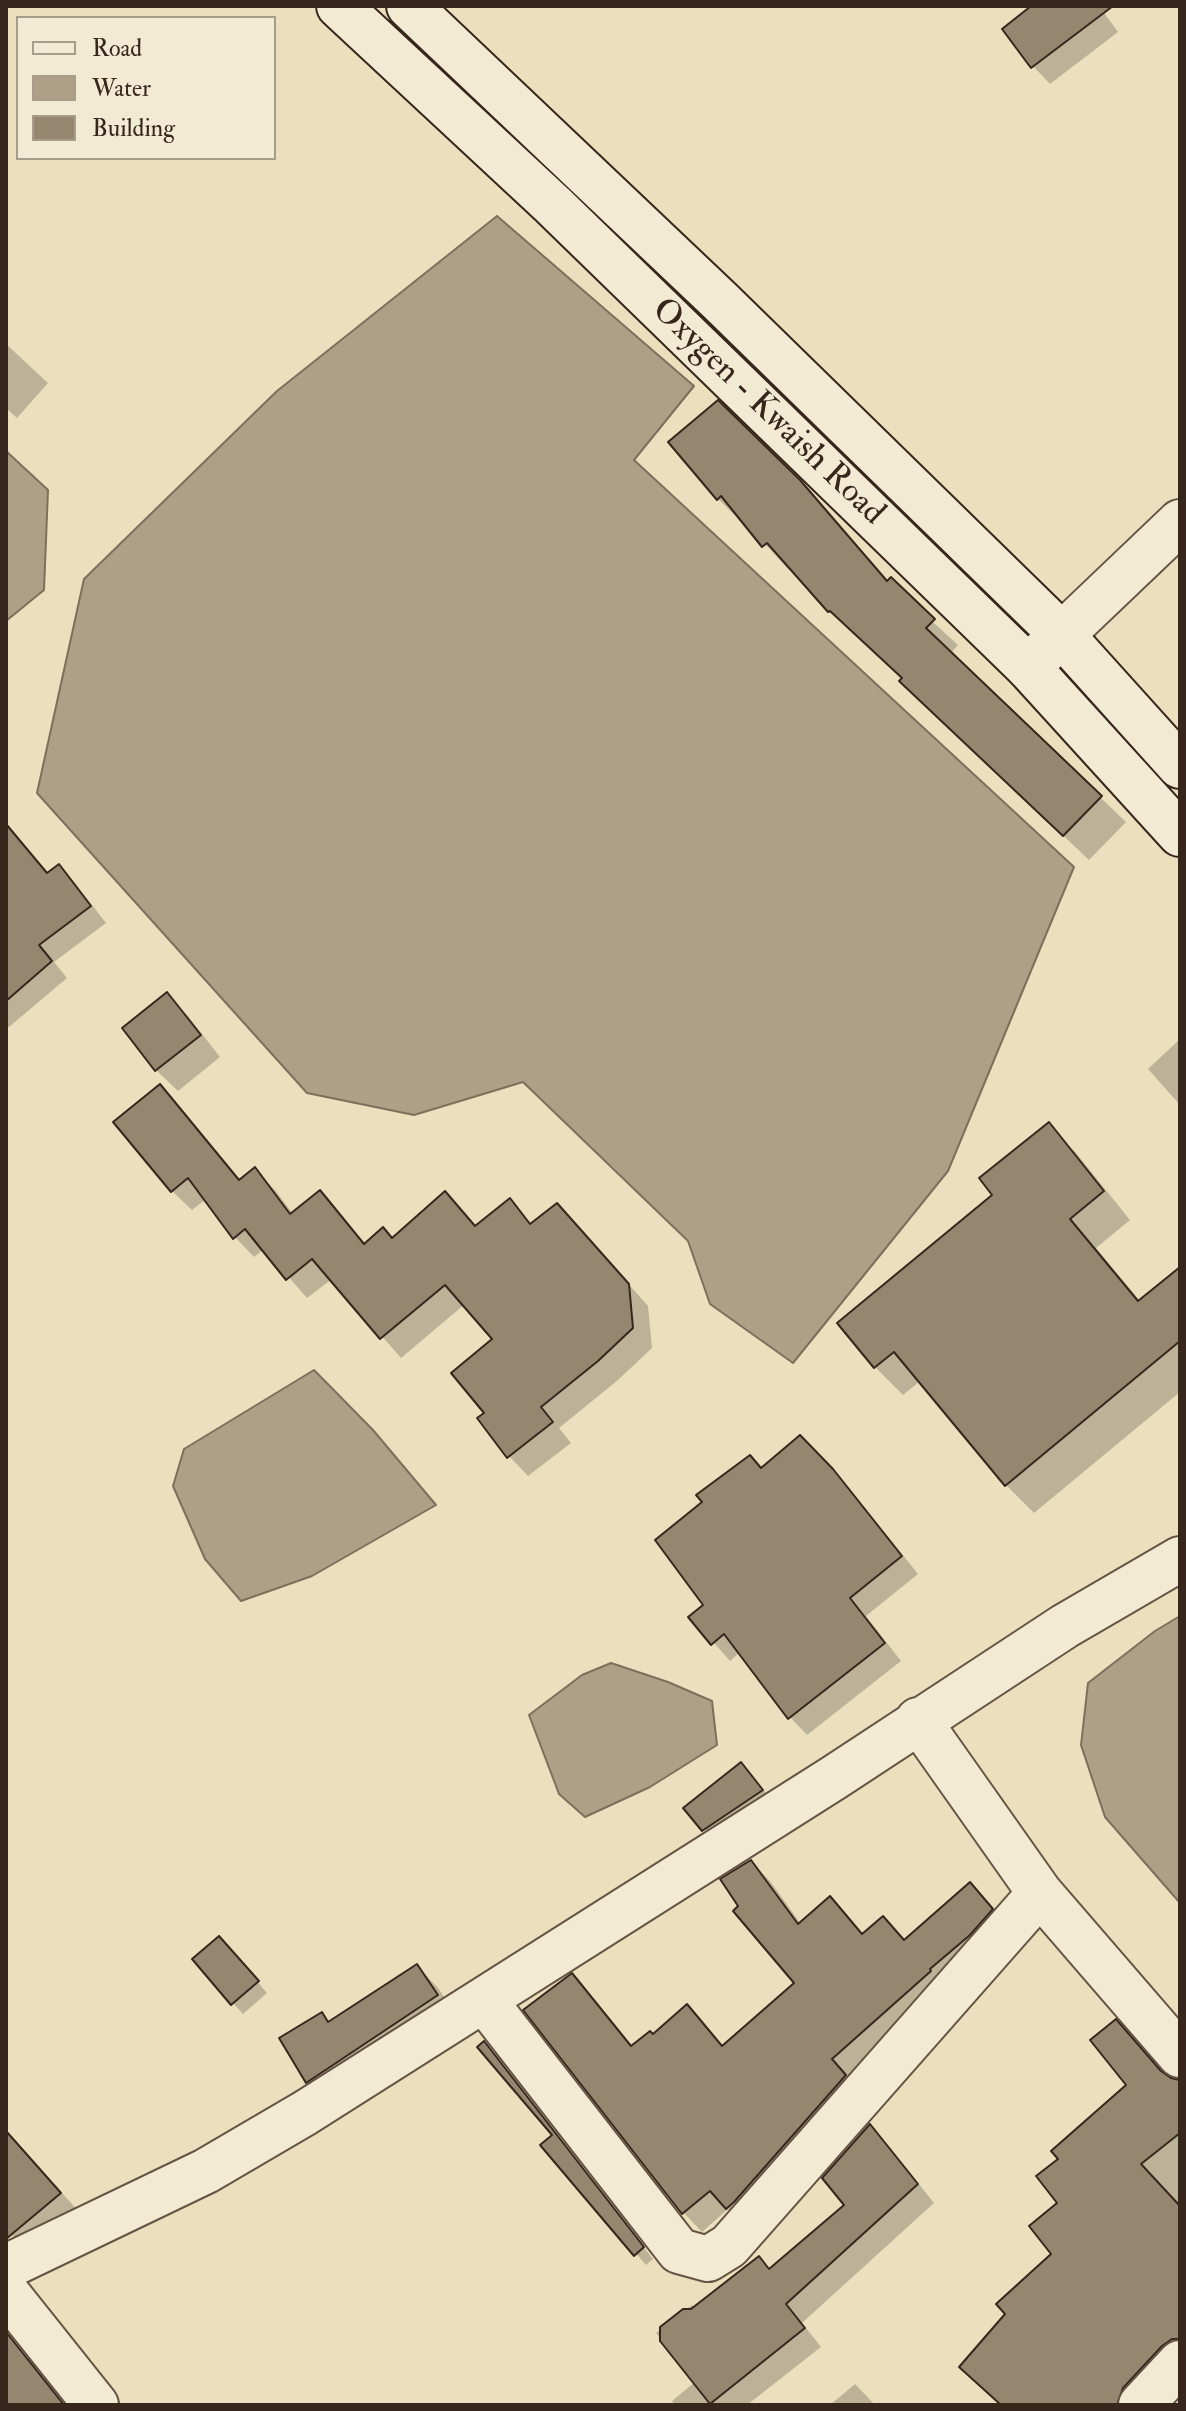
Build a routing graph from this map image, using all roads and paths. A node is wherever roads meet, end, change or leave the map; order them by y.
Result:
1 (339, 6) edge
2 (409, 6) edge
3 (1180, 522) edge
4 (1062, 635) junction
5 (1028, 667) junction
6 (1180, 766) edge
7 (1180, 834) edge
8 (1180, 1559) edge
9 (918, 1720) junction
10 (1040, 1893) junction
11 (484, 2000) junction
12 (1180, 2055) edge
13 (6, 2267) edge
14 (6, 2292) edge
15 (1180, 2363) edge
16 (96, 2405) edge
17 (1141, 2405) edge

1 - 5 street, Oxygen - Kwaish Road
2 - 4 street, Oxygen - Kwaish Road
3 - 4 street
4 - 5 street
4 - 6 street, Oxygen - Kwaish Road
5 - 7 street, Oxygen - Kwaish Road
8 - 9 street
9 - 10 street
9 - 11 street
10 - 11 street
10 - 12 street
11 - 13 street
14 - 16 street
15 - 17 street

